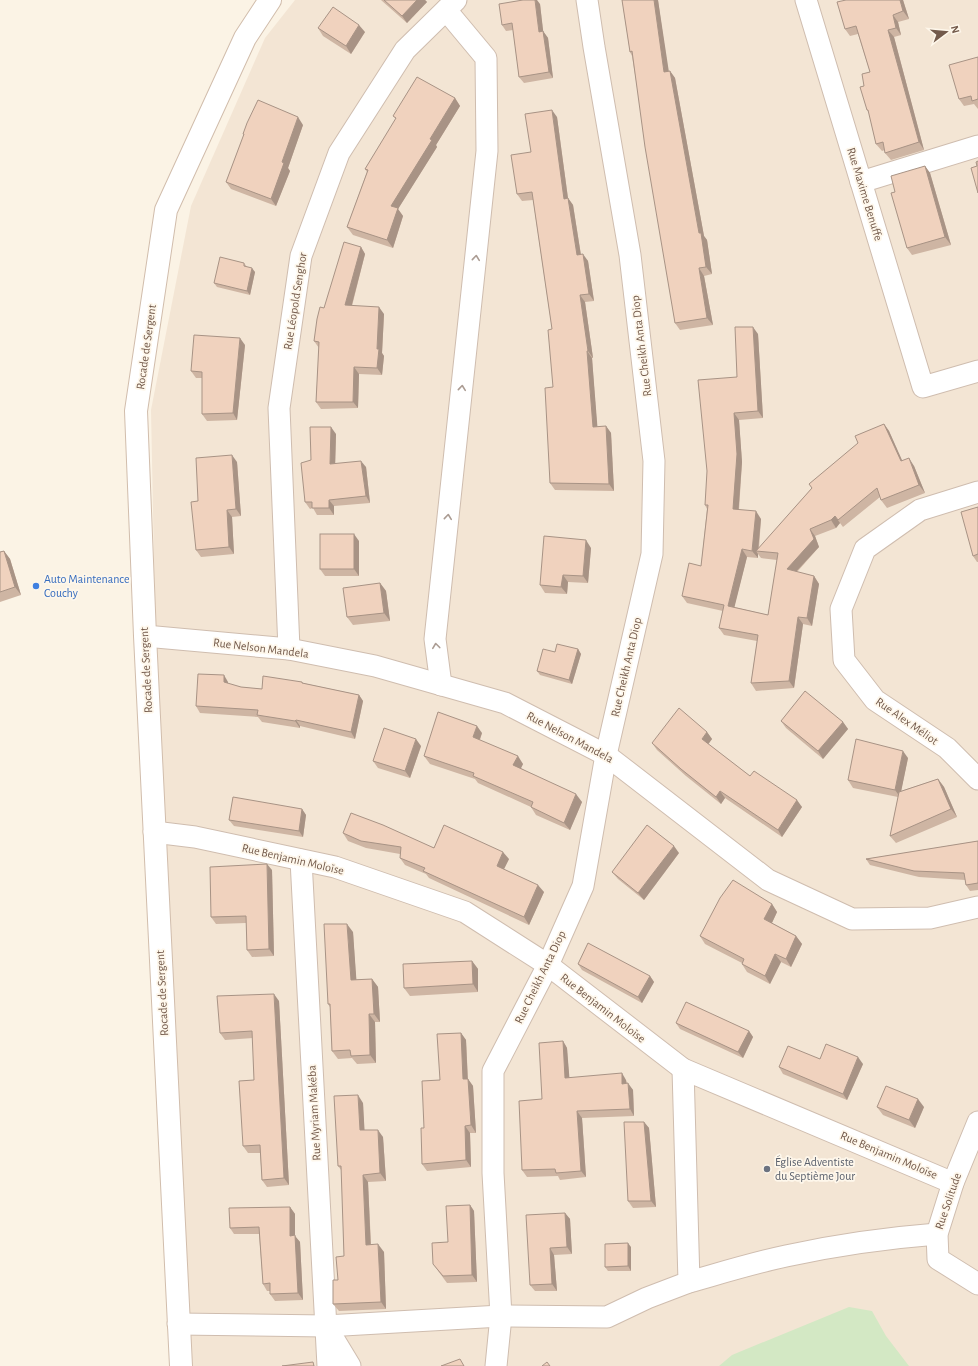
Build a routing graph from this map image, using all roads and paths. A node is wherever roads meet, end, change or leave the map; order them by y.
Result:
1 (270, 0) edge
2 (587, 0) edge
3 (806, 0) edge
4 (451, 5) edge
5 (978, 146) edge
6 (861, 182) junction
7 (978, 373) edge
8 (978, 492) edge
9 (145, 636) junction
10 (289, 649) junction
11 (440, 685) junction
12 (606, 754) junction
13 (978, 779) edge
14 (154, 832) junction
15 (301, 860) junction
16 (978, 907) edge
17 (548, 965) junction
18 (683, 1069) junction
19 (978, 1122) edge
20 (953, 1183) junction
21 (937, 1234) junction
22 (689, 1282) junction
23 (978, 1284) edge
24 (501, 1316) junction
25 (178, 1324) junction
26 (326, 1326) junction
27 (181, 1366) edge
28 (328, 1366) edge
29 (350, 1366) edge
30 (496, 1366) edge

1 - 9 main road, Rocade de Sergent
2 - 12 street, Rue Cheikh Anta Diop
3 - 6 street, Rue Maxime Benuffe
4 - 10 street, Rue Léopold Senghor
11 -> 4 street
5 - 6 street
6 - 7 street, Rue Maxime Benuffe
8 - 13 street, Rue Alex Méliot
9 - 10 street, Rue Nelson Mandela
9 - 14 main road, Rocade de Sergent
10 - 11 street, Rue Nelson Mandela
11 - 12 street, Rue Nelson Mandela
12 - 16 street, Rue Nelson Mandela
12 - 17 street, Rue Cheikh Anta Diop
14 - 15 street, Rue Benjamin Moloïse
14 - 25 main road, Rocade de Sergent
15 - 17 street, Rue Benjamin Moloïse
15 - 26 street, Rue Myriam Makéba
17 - 18 street, Rue Benjamin Moloïse
17 - 24 street, Rue Cheikh Anta Diop
18 - 20 street, Rue Benjamin Moloïse
18 - 22 street
19 - 20 street, Rue Solitude
20 - 21 street, Rue Solitude
21 - 22 street
21 - 23 street, Rue Solitude
22 - 24 street
24 - 26 street
24 - 30 street, Rue Cheikh Anta Diop
25 - 26 street
25 - 27 main road, Rocade de Sergent
26 - 28 street, Rue Myriam Makéba
26 - 29 street

